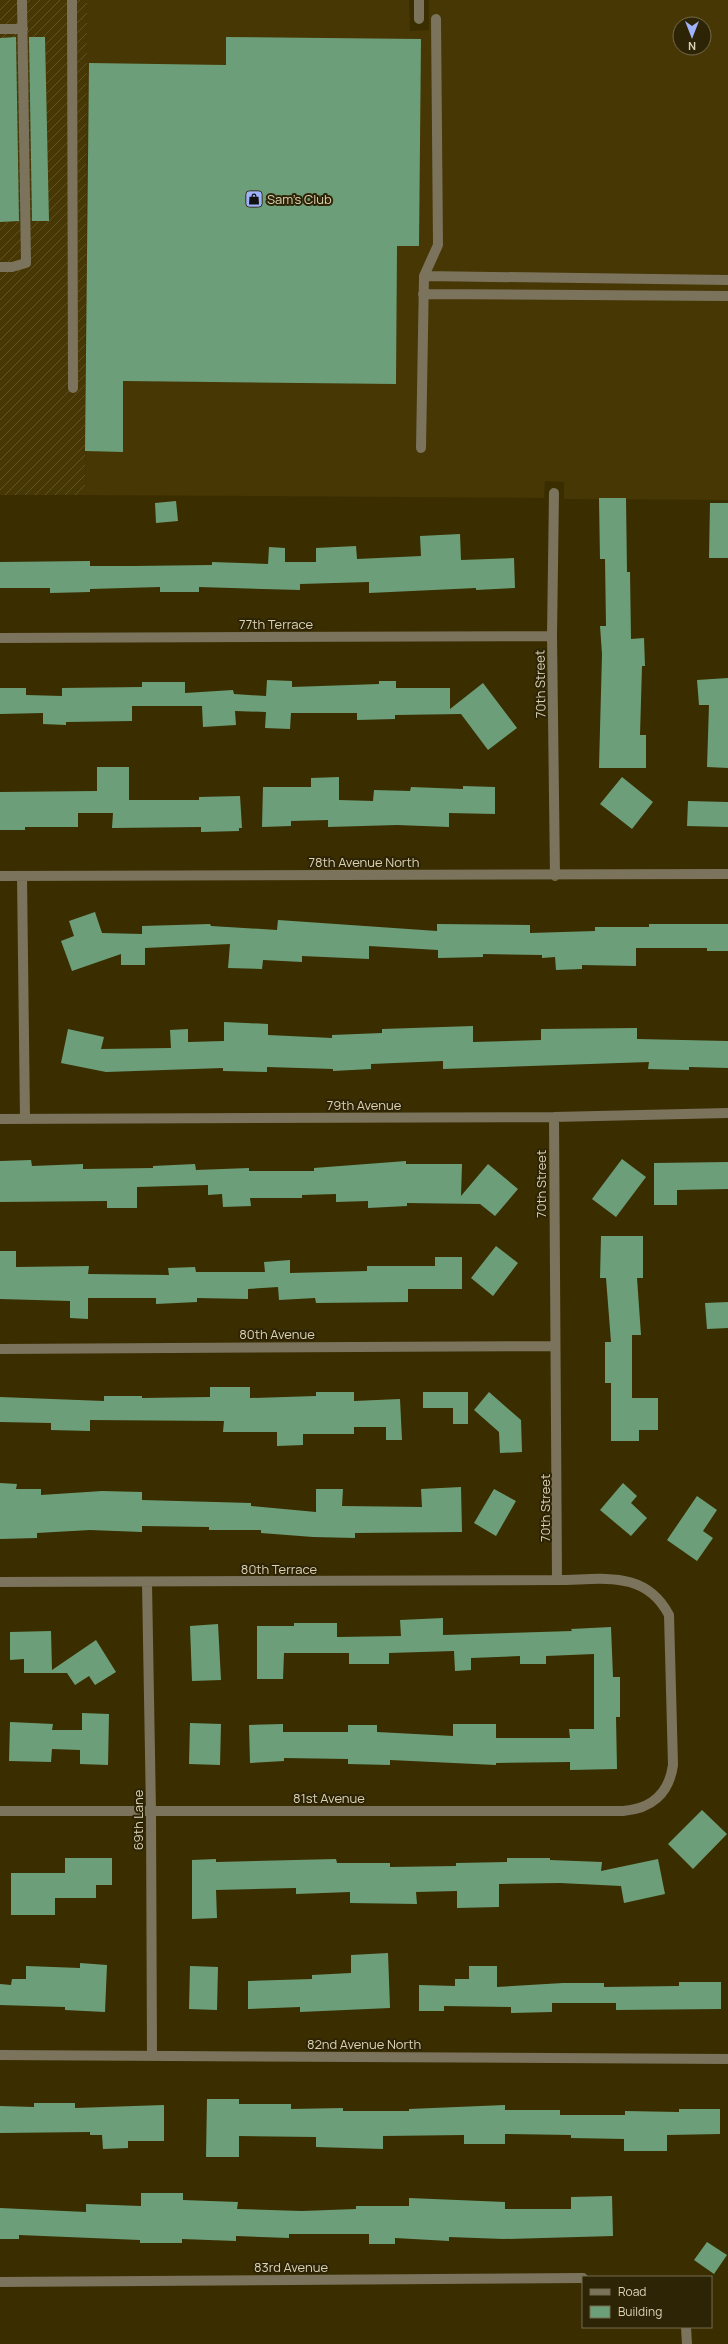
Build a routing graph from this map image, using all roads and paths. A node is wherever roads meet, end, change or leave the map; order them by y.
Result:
1 (22, 0) edge
2 (72, 0) edge
3 (419, 0) edge
4 (419, 19) dead end
5 (436, 19) dead end
6 (0, 29) edge
7 (22, 29) junction
8 (0, 267) edge
9 (424, 276) junction
10 (728, 280) edge
11 (423, 294) junction
12 (728, 296) edge
13 (73, 388) dead end
14 (421, 448) dead end
15 (554, 493) dead end
16 (552, 636) junction
17 (0, 638) edge
18 (728, 874) edge
19 (0, 876) edge
20 (22, 876) junction
21 (555, 876) junction
22 (728, 1113) edge
23 (554, 1117) junction
24 (0, 1119) edge
25 (24, 1119) junction
26 (554, 1346) junction
27 (0, 1349) edge
28 (558, 1580) junction
29 (0, 1582) edge
30 (147, 1582) junction
31 (0, 1811) edge
32 (151, 1811) junction
33 (0, 2055) edge
34 (152, 2056) junction
35 (728, 2059) edge
36 (582, 2278) edge
37 (0, 2282) edge
38 (686, 2328) edge
39 (687, 2344) edge

1 - 7 street
2 - 13 street
3 - 4 street
5 - 9 street
6 - 7 street
7 - 8 street
9 - 10 street
9 - 11 street
11 - 12 street
11 - 14 street
15 - 16 street, 70th Street
16 - 17 street, 77th Terrace
16 - 21 street, 70th Street
18 - 21 street, 78th Avenue North
19 - 20 street, 78th Avenue North
20 - 21 street, 78th Avenue North
20 - 25 street
22 - 23 street, 79th Avenue
23 - 25 street, 79th Avenue
23 - 26 street, 70th Street
24 - 25 street, 79th Avenue
26 - 27 street, 80th Avenue
26 - 28 street, 70th Street
28 - 30 street, 80th Terrace
28 - 32 street, 81st Avenue
29 - 30 street, 80th Terrace
30 - 32 street, 69th Lane
31 - 32 street, 81st Avenue
32 - 34 street, 69th Lane
33 - 34 street, 82nd Avenue North
34 - 35 street, 82nd Avenue North
36 - 37 street, 83rd Avenue
38 - 39 street

